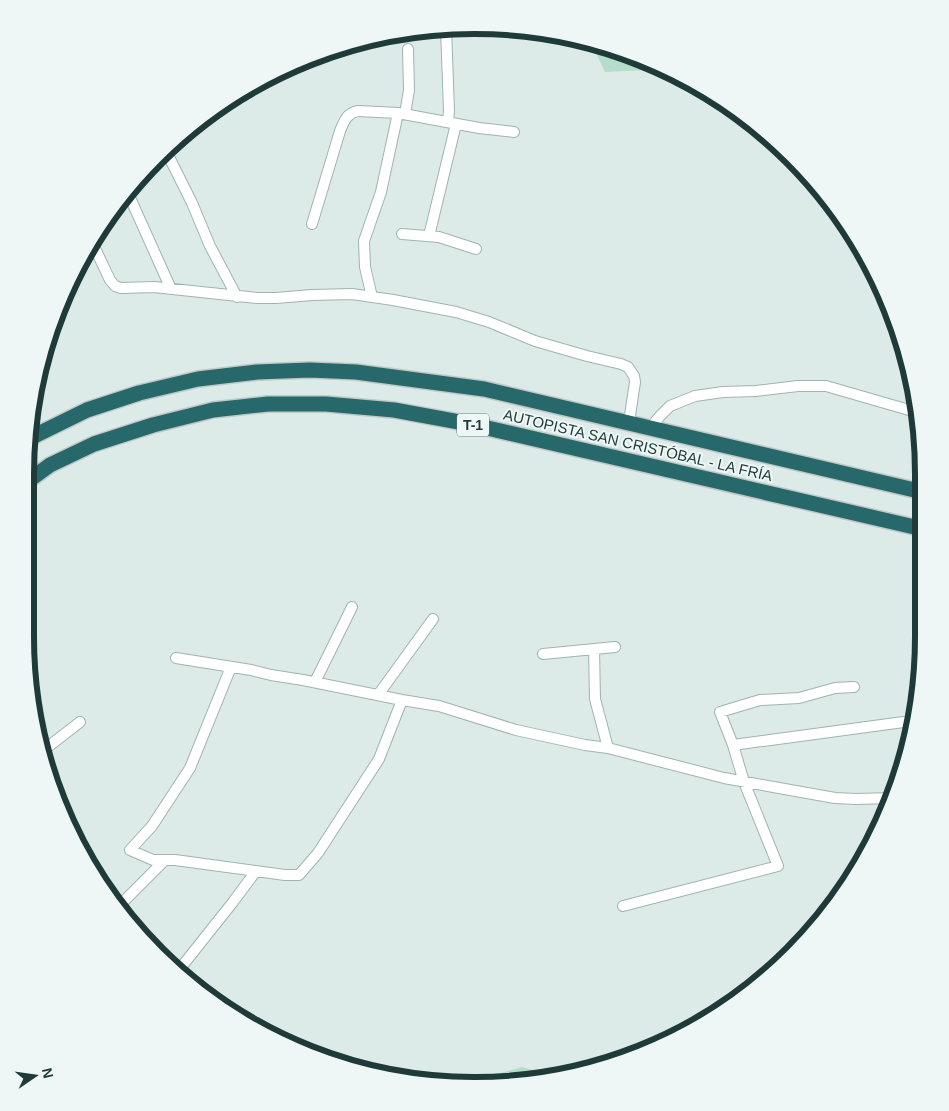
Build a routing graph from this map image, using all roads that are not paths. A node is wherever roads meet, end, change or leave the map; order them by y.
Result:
1 (446, 35) edge
2 (408, 49) dead end
3 (402, 113) junction
4 (452, 123) junction
5 (514, 132) dead end
6 (169, 157) edge
7 (130, 199) edge
8 (312, 224) dead end
9 (402, 234) dead end
10 (429, 236) junction
11 (476, 249) dead end
12 (96, 250) edge
13 (171, 289) junction
14 (237, 297) junction
15 (372, 297) junction
16 (910, 410) edge
17 (629, 422) junction
18 (651, 427) junction
19 (36, 435) edge
20 (34, 477) edge
21 (915, 490) edge
22 (915, 526) edge
23 (352, 607) dead end
24 (432, 619) dead end
25 (616, 647) dead end
26 (594, 649) junction
27 (543, 654) dead end
28 (176, 658) dead end
29 (231, 667) junction
30 (315, 682) junction
31 (854, 687) dead end
32 (378, 695) junction
33 (402, 700) junction
34 (80, 722) dead end
35 (907, 722) edge
36 (733, 745) junction
37 (48, 747) edge
38 (608, 748) junction
39 (744, 782) junction
40 (885, 798) edge
41 (166, 860) junction
42 (256, 871) junction
43 (123, 902) edge
44 (623, 906) dead end
45 (182, 966) edge

1 - 4 street
2 - 3 street
3 - 4 street
3 - 8 street
3 - 15 street
4 - 5 street
4 - 10 street
6 - 14 street
7 - 13 street
9 - 10 street
10 - 11 street
12 - 13 street
13 - 14 street
14 - 15 street
15 - 17 street
16 - 18 street
17 - 18 highway, AUTOPISTA SAN CRISTÓBAL - LA FRÍA
17 - 19 highway, AUTOPISTA SAN CRISTÓBAL - LA FRÍA
18 - 21 highway, AUTOPISTA SAN CRISTÓBAL - LA FRÍA
20 - 22 highway, AUTOPISTA SAN CRISTÓBAL - LA FRÍA / T-1
23 - 30 street
24 - 32 street
25 - 26 street
26 - 27 street
26 - 38 street
28 - 29 street
29 - 30 street
29 - 41 street
30 - 32 street
31 - 36 street
32 - 33 street
33 - 38 street
33 - 42 street
34 - 37 street
35 - 36 street
36 - 39 street
38 - 39 street
39 - 40 street
39 - 44 street
41 - 42 street
41 - 43 street
42 - 45 street

